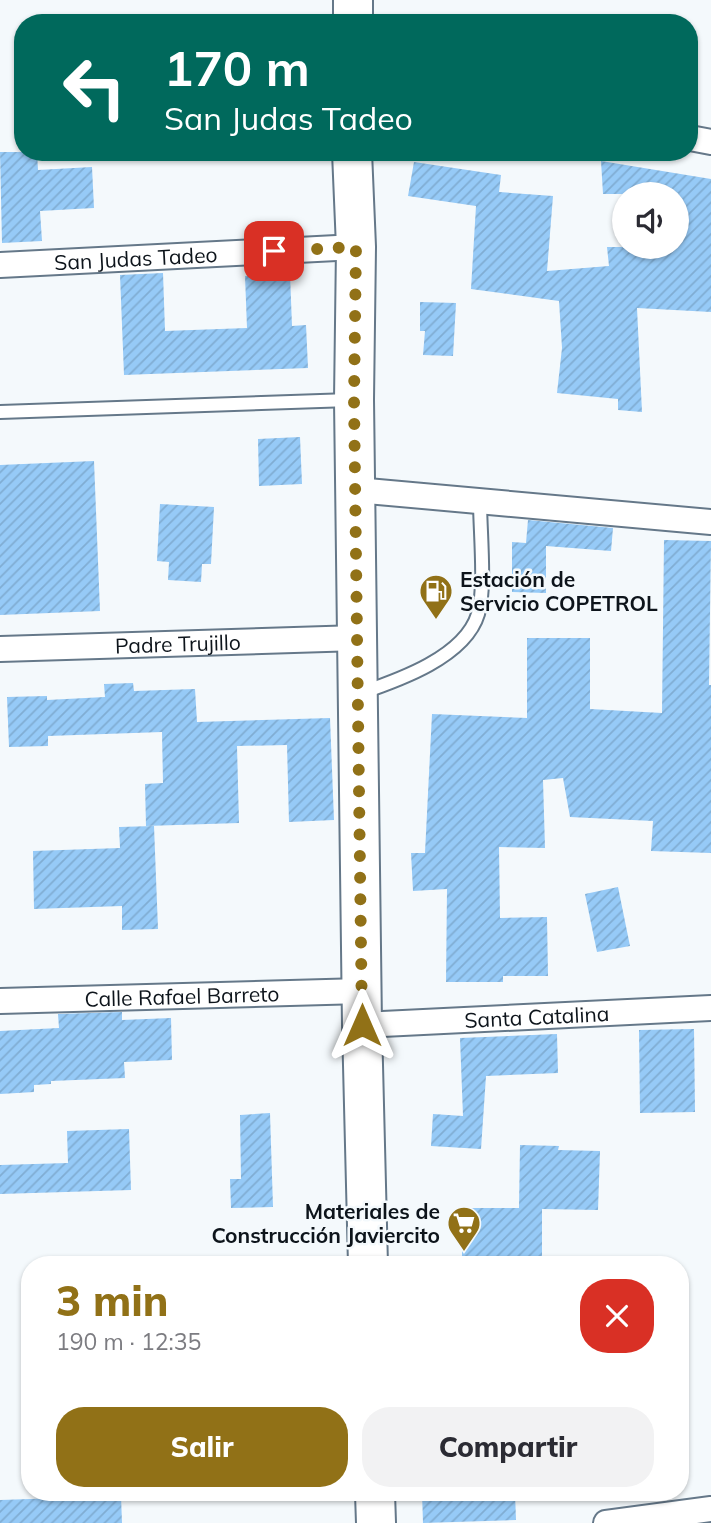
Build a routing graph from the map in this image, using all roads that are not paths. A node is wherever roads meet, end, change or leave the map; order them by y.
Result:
1 (352, 161) edge
2 (356, 247) junction
3 (0, 265) edge
4 (354, 400) junction
5 (0, 412) edge
6 (356, 490) junction
7 (480, 501) junction
8 (711, 522) edge
9 (358, 638) junction
10 (0, 649) edge
11 (359, 694) junction
12 (0, 1001) edge
13 (362, 1008) junction
14 (711, 1008) edge
15 (368, 1256) edge
16 (375, 1501) edge
17 (711, 1509) edge
18 (376, 1523) edge
19 (606, 1523) edge

1 - 2 main road
2 - 3 street, San Judas Tadeo
2 - 4 main road
4 - 5 lane
4 - 6 main road
6 - 7 street
6 - 9 main road
7 - 8 street
7 - 11 lane
9 - 10 street, Padre Trujillo
9 - 11 main road
11 - 13 main road
12 - 13 street, Calle Rafael Barreto
13 - 14 street, Santa Catalina
13 - 15 main road
16 - 18 main road
17 - 19 street

